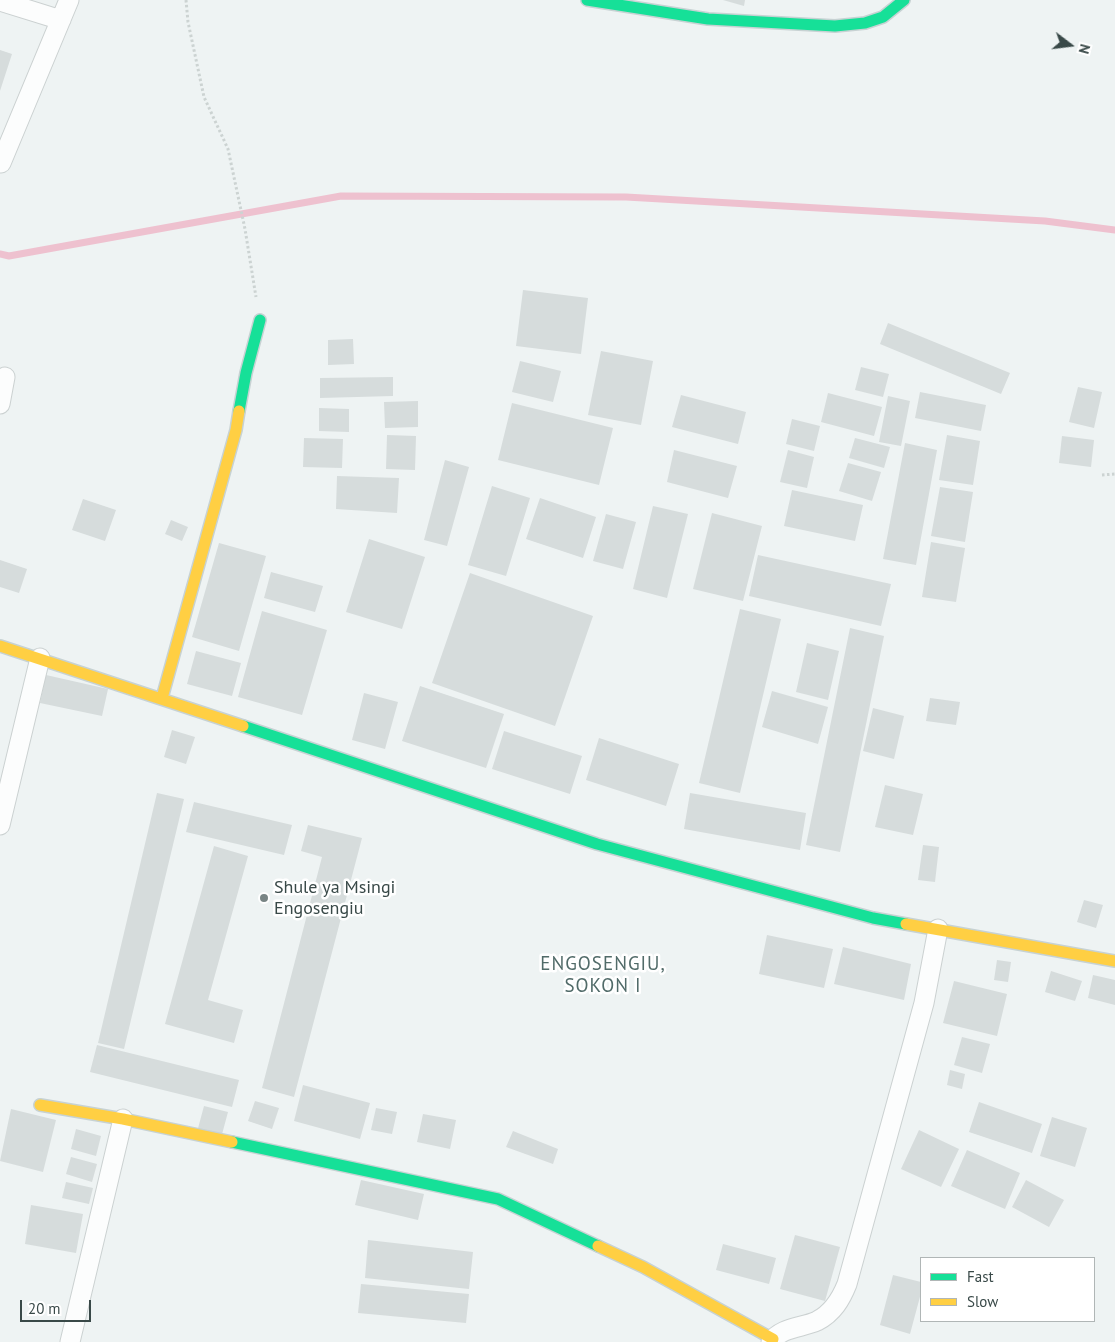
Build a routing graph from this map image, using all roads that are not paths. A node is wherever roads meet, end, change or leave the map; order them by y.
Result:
1 (69, 0) edge
2 (587, 0) edge
3 (904, 0) edge
4 (0, 1) edge
5 (61, 20) junction
6 (1, 163) dead end
7 (260, 320) road end
8 (5, 377) dead end
9 (0, 404) edge
10 (0, 646) edge
11 (40, 658) junction
12 (162, 698) junction
13 (0, 825) edge
14 (938, 929) junction
15 (1115, 960) edge
16 (40, 1105) dead end
17 (123, 1119) junction
18 (772, 1340) edge
19 (70, 1342) edge

1 - 5 street
2 - 3 street
4 - 5 street
5 - 6 street
7 - 12 street
8 - 9 street
10 - 11 street
11 - 12 street
11 - 13 street
12 - 14 street
14 - 15 street
14 - 18 street
16 - 17 street
17 - 18 street
17 - 19 street

